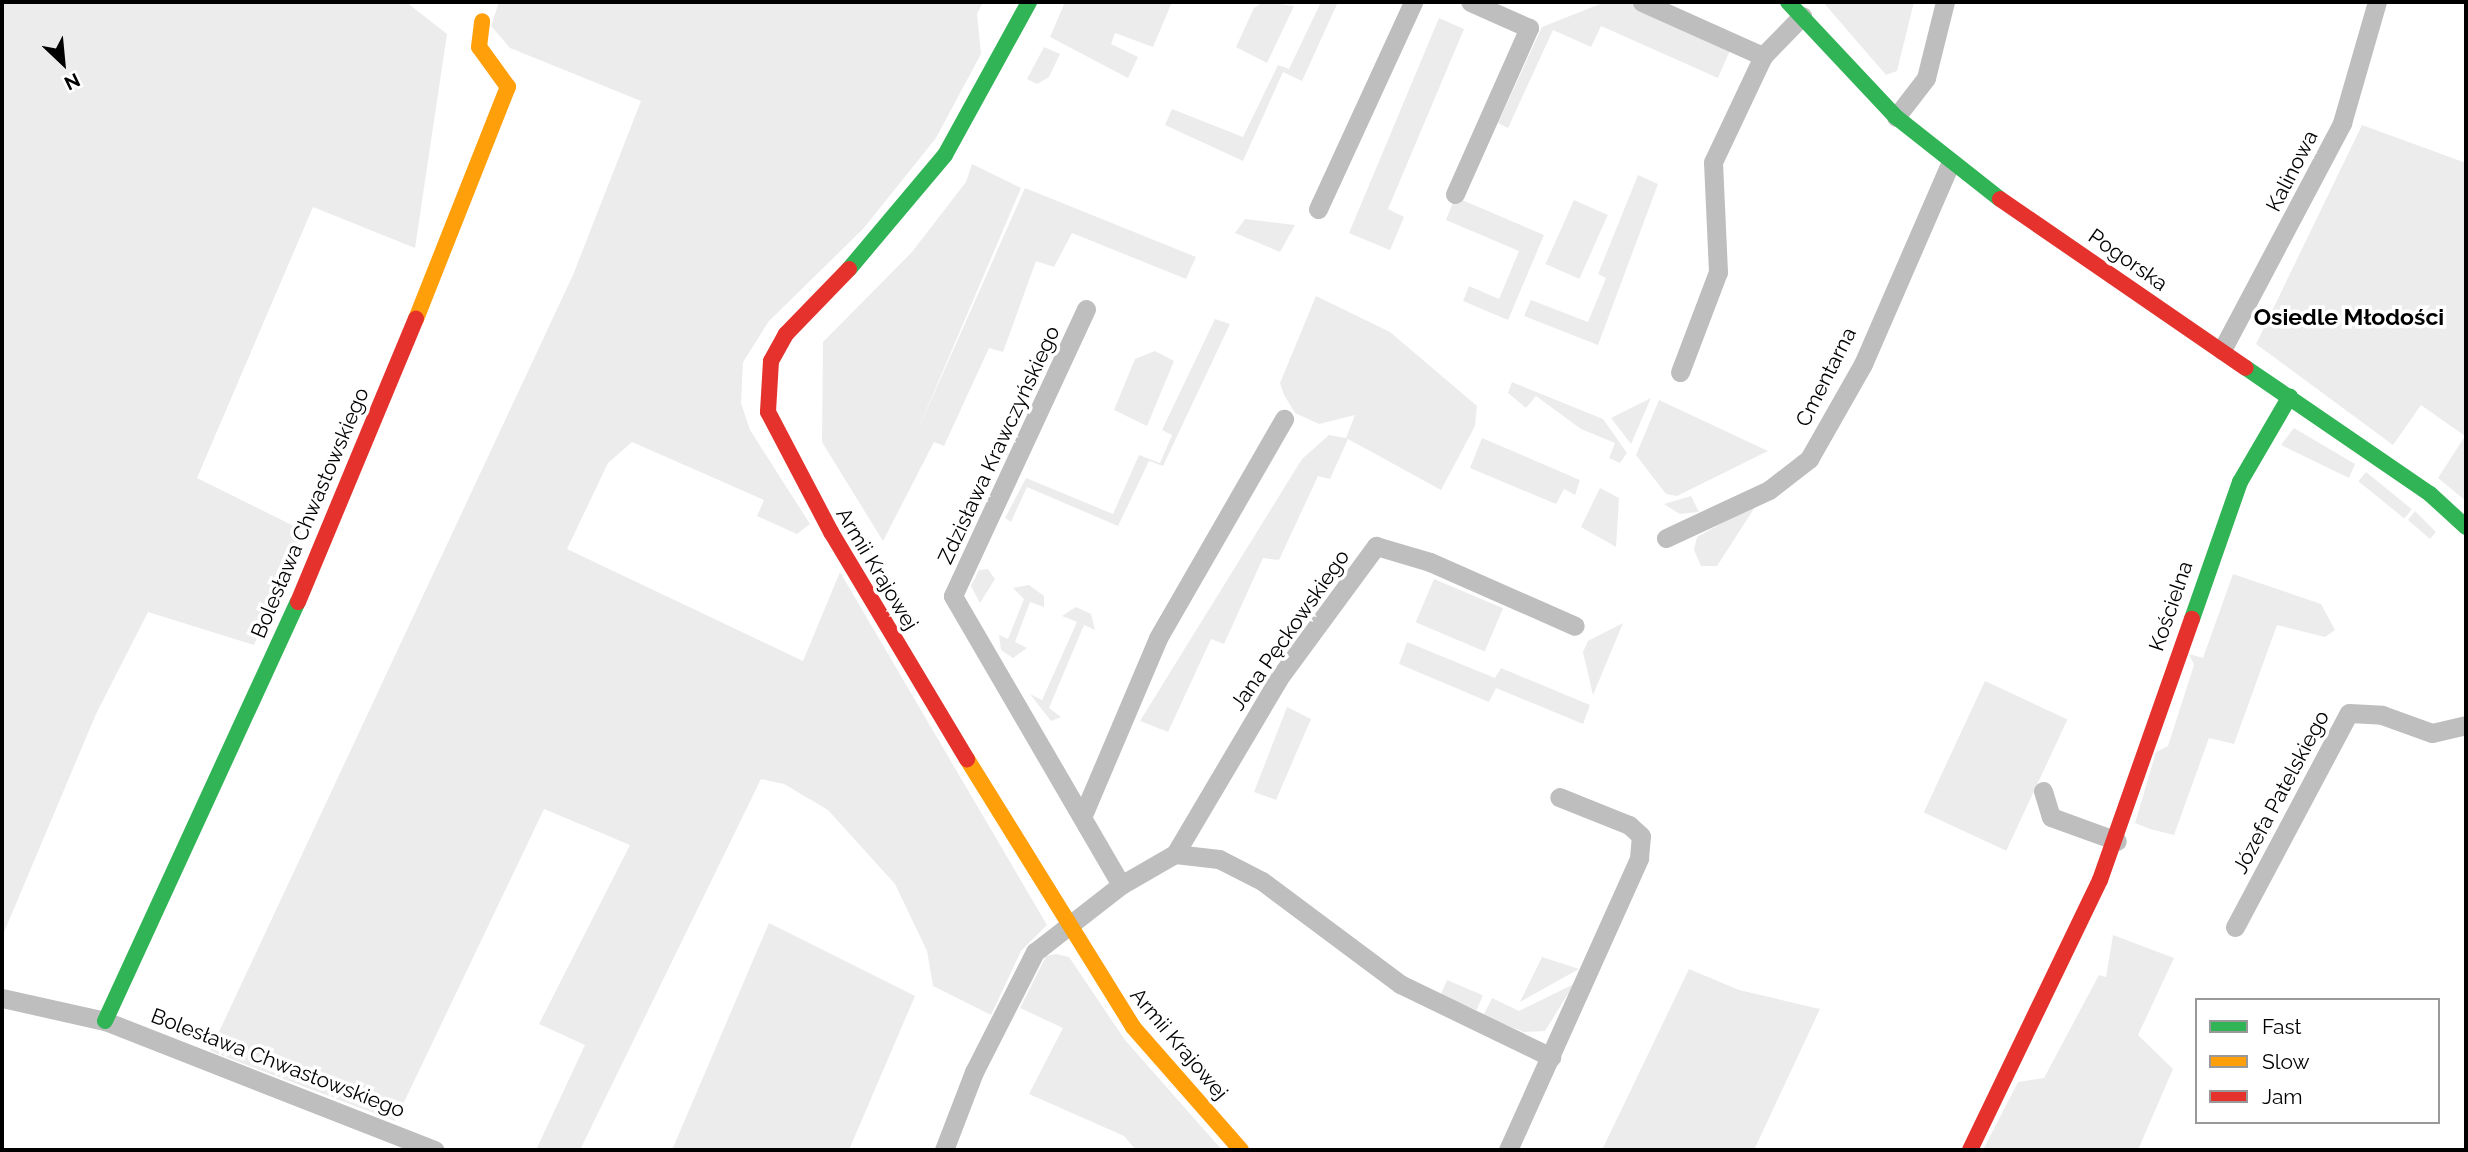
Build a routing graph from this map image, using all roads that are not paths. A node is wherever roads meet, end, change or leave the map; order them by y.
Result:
1 (1029, 2) edge
2 (1413, 2) edge
3 (1470, 2) edge
4 (1642, 2) edge
5 (1788, 2) edge
6 (1945, 2) edge
7 (2377, 2) edge
8 (1802, 16) junction
9 (482, 21) dead end
10 (1763, 56) junction
11 (1896, 117) junction
12 (1950, 164) junction
13 (1455, 194) dead end
14 (1318, 209) dead end
15 (1086, 309) dead end
16 (2222, 349) junction
17 (1680, 372) dead end
18 (2290, 396) junction
19 (1284, 419) dead end
20 (2466, 527) edge
21 (1666, 538) dead end
22 (1575, 626) dead end
23 (2466, 725) edge
24 (2043, 791) dead end
25 (1559, 797) dead end
26 (1083, 815) junction
27 (2117, 841) junction
28 (1175, 854) junction
29 (1121, 885) junction
30 (2235, 927) dead end
31 (1067, 928) junction
32 (2, 998) edge
33 (105, 1021) junction
34 (1551, 1058) junction
35 (435, 1150) edge
36 (944, 1150) edge
37 (1241, 1150) edge
38 (1508, 1150) edge
39 (1970, 1150) edge

1 - 31 street, Armii Krajowej
2 - 14 street
3 - 13 street
4 - 10 street
5 - 8 street, Pogorska
6 - 11 street
7 - 16 street, Kalinowa
8 - 10 street
8 - 11 street, Pogorska
9 - 33 street, Bolesława Chwastowskiego
10 - 17 street
11 - 12 street, Pogorska
12 - 16 street, Pogorska
12 - 21 street, Cmentarna
15 - 26 street, Zdzisława Krawczyńskiego
16 - 18 street, Pogorska
18 - 20 street, Pogorska
18 - 27 street, Kościelna
19 - 26 street
22 - 28 street, Jana Pęckowskiego
23 - 30 street, Józefa Patelskiego
24 - 27 street
25 - 34 street
26 - 29 street, Zdzisława Krawczyńskiego
27 - 39 street, Kościelna
28 - 29 street, Jana Pęckowskiego
28 - 34 street
29 - 31 street, Jana Pęckowskiego
31 - 36 street
31 - 37 street, Armii Krajowej
32 - 33 street, Bolesława Chwastowskiego
33 - 35 street, Bolesława Chwastowskiego
34 - 38 street

